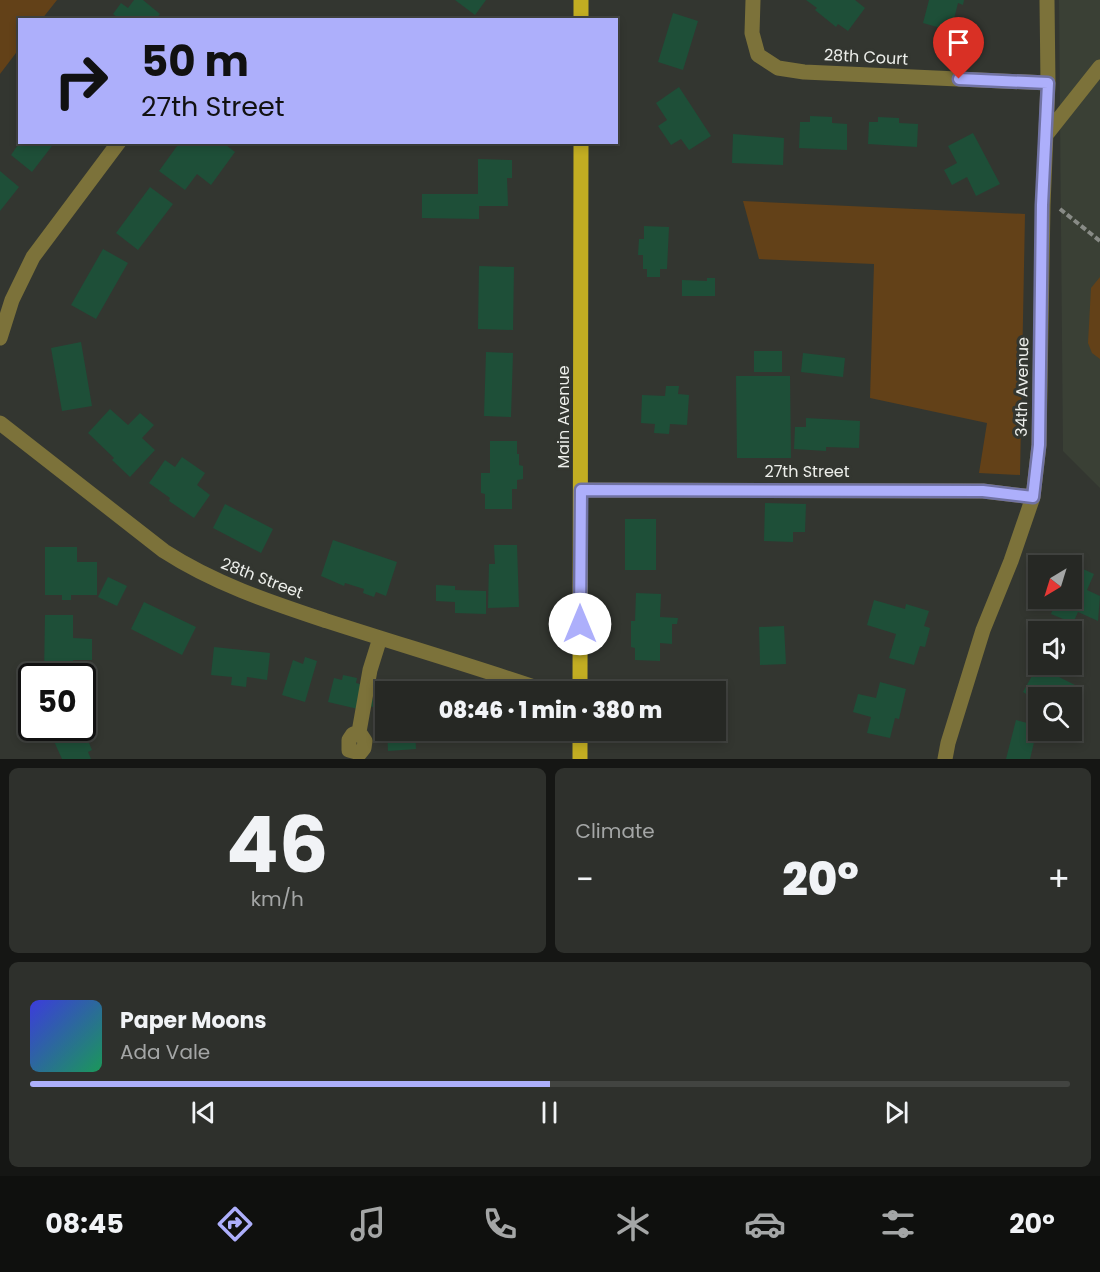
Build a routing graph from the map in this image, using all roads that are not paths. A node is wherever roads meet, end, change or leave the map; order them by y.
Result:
1 (581, 0) edge
2 (753, 0) edge
3 (1047, 0) edge
4 (581, 18) edge
5 (1100, 67) edge
6 (1048, 83) junction
7 (1046, 135) junction
8 (118, 144) edge
9 (581, 144) edge
10 (0, 338) edge
11 (0, 423) edge
12 (581, 490) junction
13 (1033, 497) junction
14 (380, 638) junction
15 (515, 681) edge
16 (580, 681) edge
17 (359, 732) dead end
18 (580, 741) edge
19 (580, 759) edge
20 (945, 759) edge

1 - 4 main road
2 - 6 street, 28th Court
3 - 6 street, 34th Avenue
5 - 7 street
6 - 7 street, 34th Avenue
7 - 13 street, 34th Avenue
8 - 10 street
9 - 12 main road, Main Avenue
11 - 14 street, 28th Street
12 - 13 street, 27th Street
12 - 16 main road, Main Avenue
13 - 20 street, 34th Avenue
14 - 15 street, 28th Street
14 - 17 street
18 - 19 main road

